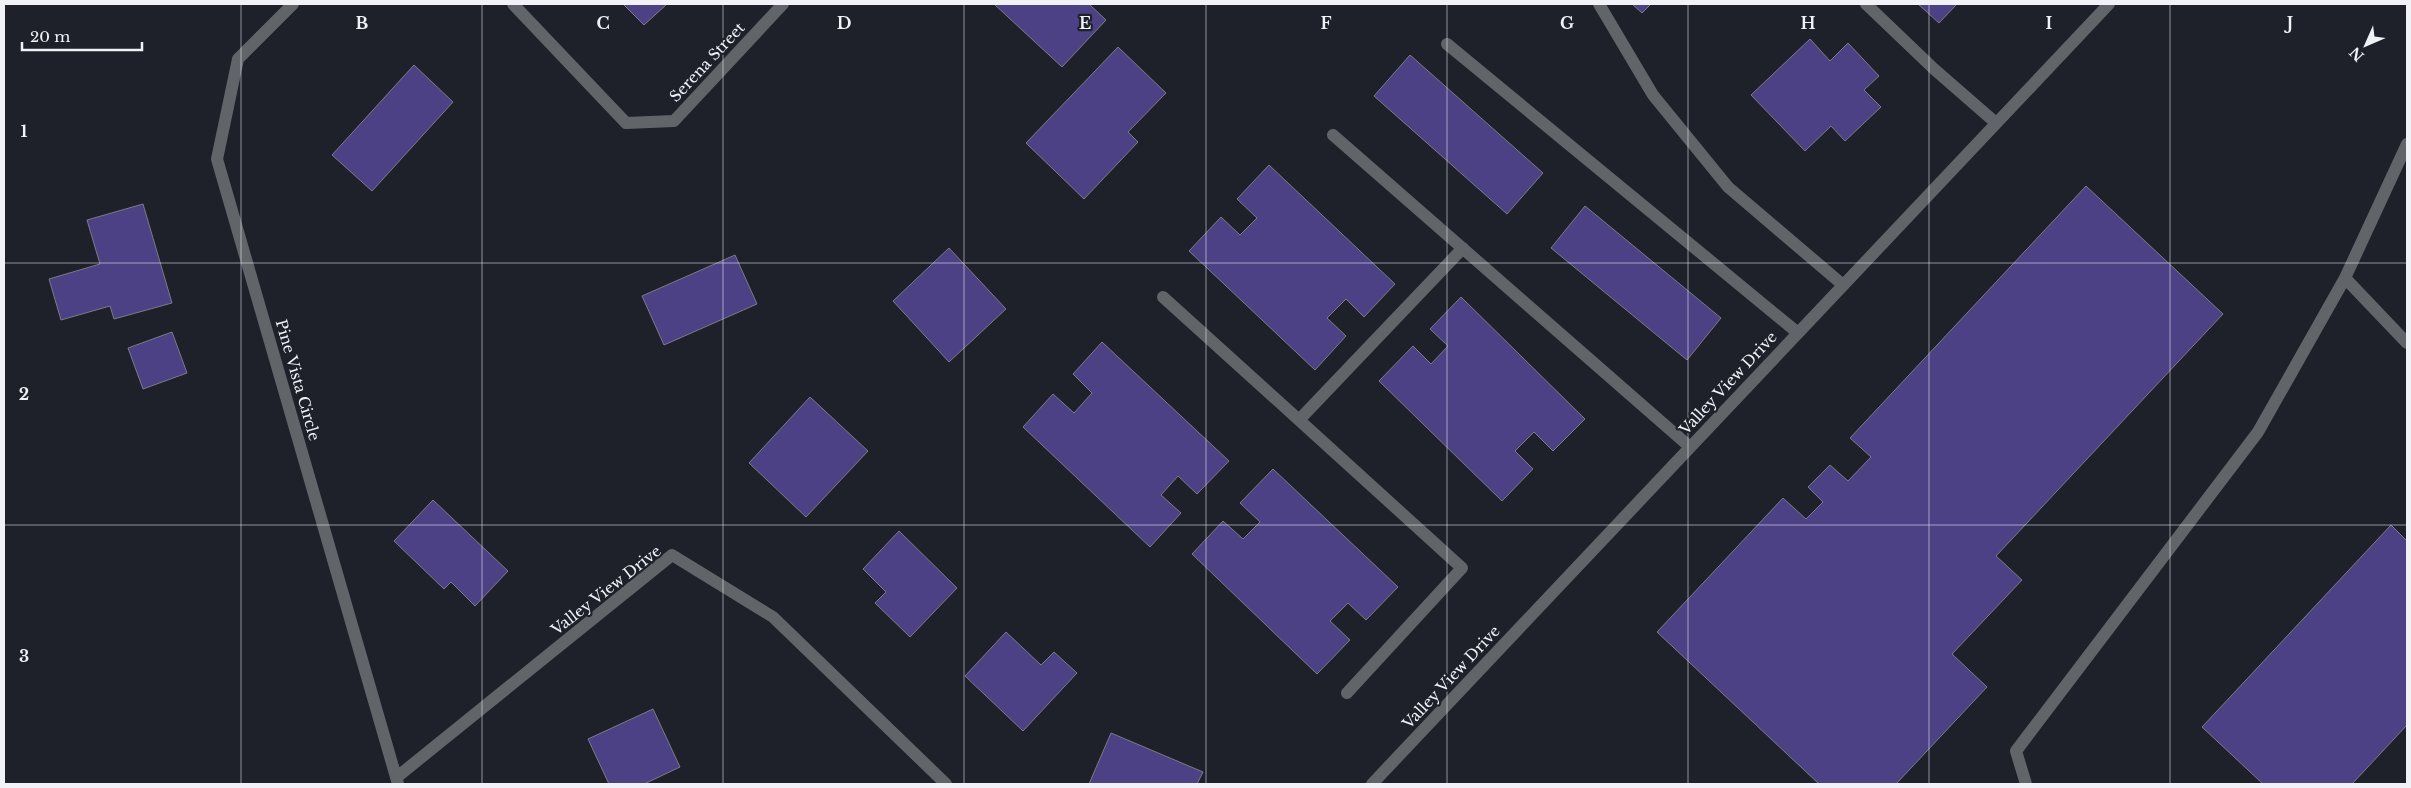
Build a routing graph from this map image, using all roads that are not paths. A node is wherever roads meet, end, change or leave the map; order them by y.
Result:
1 (293, 4) edge
2 (513, 4) edge
3 (783, 4) edge
4 (1599, 4) edge
5 (1866, 4) edge
6 (2109, 4) edge
7 (1447, 44) dead end
8 (1996, 123) junction
9 (1333, 135) dead end
10 (2407, 144) edge
11 (1462, 248) junction
12 (2345, 278) junction
13 (1843, 285) junction
14 (1163, 297) dead end
15 (1798, 333) junction
16 (2407, 343) edge
17 (1299, 420) junction
18 (1690, 447) junction
19 (1347, 692) dead end
20 (398, 781) edge
21 (946, 784) edge
22 (1372, 784) edge
23 (2026, 784) edge

1 - 20 street, Pine Vista Circle
2 - 3 street, Serena Street
4 - 13 street
5 - 8 street
6 - 8 street, Valley View Drive
7 - 15 street
8 - 13 street, Valley View Drive
9 - 11 street
10 - 12 street
11 - 17 street
11 - 18 street
12 - 16 street
12 - 23 street
13 - 15 street, Valley View Drive
14 - 17 street
15 - 18 street, Valley View Drive
17 - 19 street
18 - 22 street, Valley View Drive
20 - 21 street, Valley View Drive

